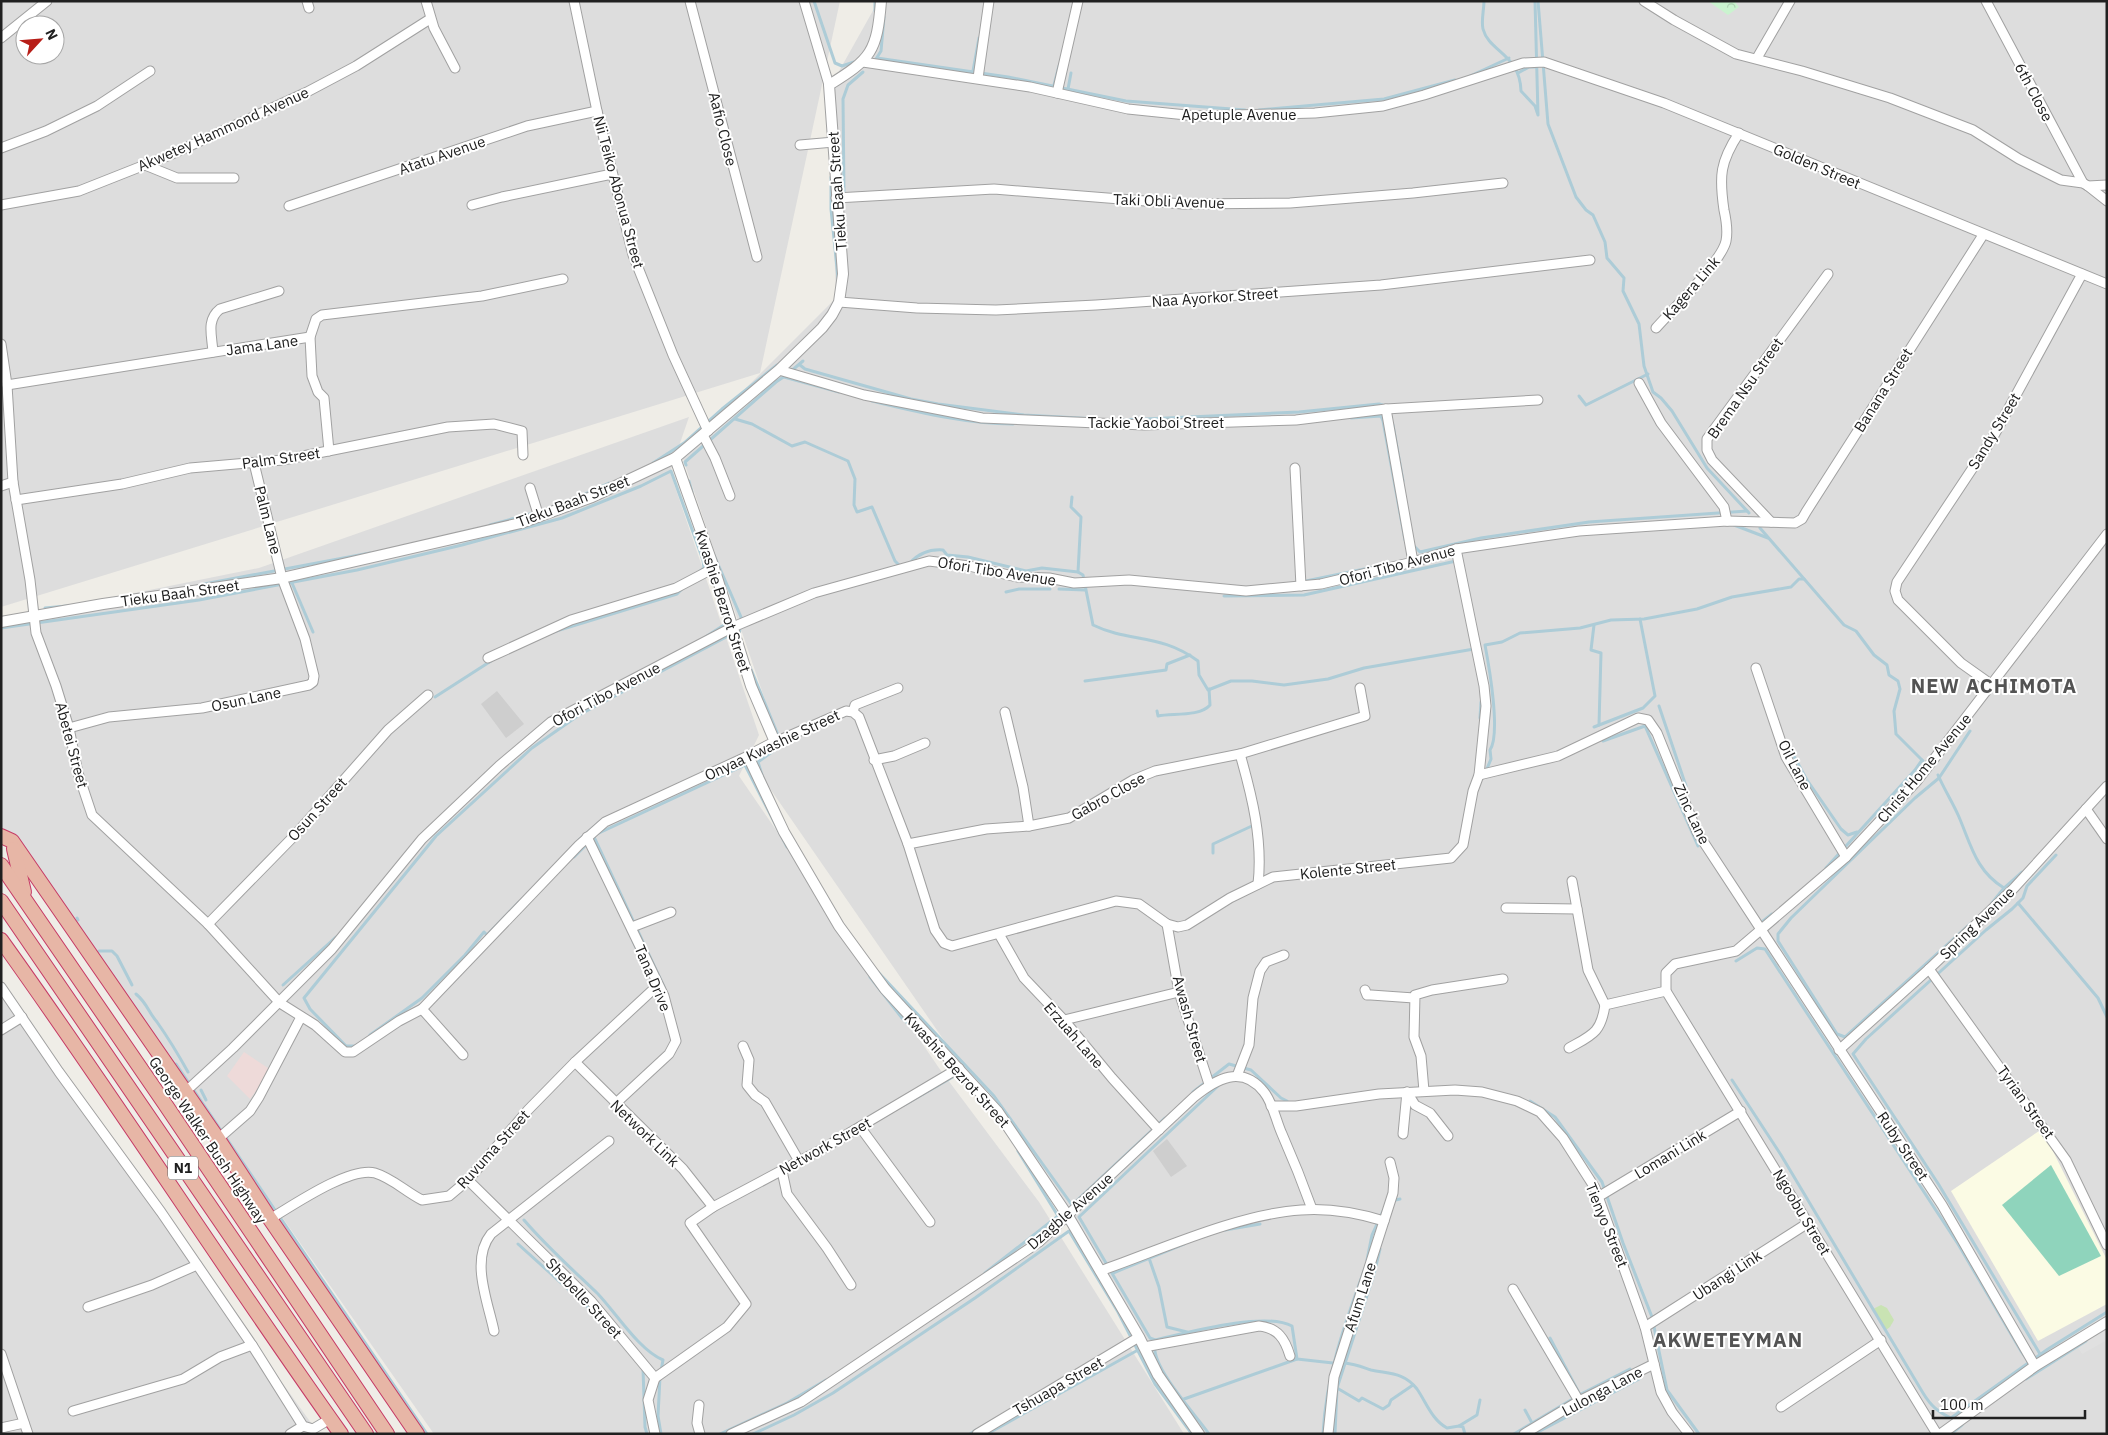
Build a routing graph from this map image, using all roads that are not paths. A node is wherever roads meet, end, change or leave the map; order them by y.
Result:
1 (47, 1) edge
2 (426, 1) edge
3 (574, 1) edge
4 (690, 1) edge
5 (804, 1) edge
6 (881, 1) edge
7 (989, 1) edge
8 (1078, 1) edge
9 (1644, 1) edge
10 (1790, 1) edge
11 (1986, 1) edge
12 (430, 19) junction
13 (1, 38) edge
14 (1757, 58) junction
15 (863, 62) junction
16 (1523, 63) joint
17 (455, 68) dead end
18 (150, 71) dead end
19 (978, 78) junction
20 (829, 85) junction
21 (1057, 93) junction
22 (597, 111) junction
23 (1739, 133) junction
24 (834, 142) junction
25 (800, 145) dead end
26 (1, 148) edge
27 (145, 165) junction
28 (612, 174) junction
29 (234, 178) dead end
30 (1503, 183) dead end
31 (2085, 184) junction
32 (2107, 185) edge
33 (836, 198) junction
34 (2107, 201) edge
35 (1, 205) edge
36 (472, 205) dead end
37 (289, 206) dead end
38 (1983, 235) junction
39 (757, 257) dead end
40 (1590, 260) dead end
41 (1828, 274) dead end
42 (2082, 274) junction
43 (563, 279) dead end
44 (2107, 284) edge
45 (279, 291) dead end
46 (839, 302) junction
47 (1656, 328) dead end
48 (310, 338) junction
49 (1, 344) edge
50 (214, 352) junction
51 (779, 370) junction
52 (1639, 383) dead end
53 (7, 385) junction
54 (1538, 400) dead end
55 (1386, 409) junction
56 (705, 433) junction
57 (328, 451) junction
58 (523, 455) dead end
59 (675, 458) junction
60 (254, 463) junction
61 (1295, 468) dead end
62 (13, 482) junction
63 (1, 486) edge
64 (530, 488) dead end
65 (730, 496) dead end
66 (16, 500) junction
67 (539, 517) junction
68 (1727, 521) junction
69 (1771, 522) junction
70 (2107, 534) edge
71 (1456, 549) junction
72 (1414, 562) junction
73 (714, 568) junction
74 (282, 578) junction
75 (1301, 586) junction
76 (34, 616) junction
77 (1, 622) edge
78 (733, 627) junction
79 (488, 658) dead end
80 (1756, 668) dead end
81 (1992, 685) junction
82 (898, 688) dead end
83 (1360, 688) dead end
84 (428, 695) dead end
85 (853, 712) junction
86 (1005, 712) dead end
87 (69, 728) junction
88 (775, 742) junction
89 (925, 743) dead end
90 (1240, 754) junction
91 (748, 756) junction
92 (874, 760) junction
93 (1479, 775) junction
94 (2107, 786) edge
95 (2086, 809) junction
96 (1029, 826) junction
97 (588, 837) junction
98 (7, 839) edge
99 (2107, 839) edge
100 (908, 844) junction
101 (1846, 857) junction
102 (1, 865) edge
103 (1572, 881) dead end
104 (1258, 884) junction
105 (1, 901) edge
106 (26, 901) junction
107 (1506, 908) dead end
108 (1577, 908) junction
109 (671, 912) dead end
110 (208, 924) junction
111 (1167, 924) junction
112 (632, 927) junction
113 (1761, 932) junction
114 (999, 934) junction
115 (1, 940) edge
116 (1284, 955) dead end
117 (1929, 969) junction
118 (1503, 979) dead end
119 (658, 985) junction
120 (1, 986) edge
121 (1365, 990) dead end
122 (1666, 991) junction
123 (1179, 992) junction
124 (1414, 998) junction
125 (280, 1003) junction
126 (1605, 1005) junction
127 (422, 1009) junction
128 (22, 1017) junction
129 (301, 1017) junction
130 (1064, 1020) junction
131 (1, 1030) edge
132 (337, 1045) joint
133 (743, 1046) dead end
134 (1569, 1048) dead end
135 (1839, 1050) junction
136 (463, 1055) dead end
137 (574, 1062) junction
138 (959, 1068) junction
139 (1236, 1076) junction
140 (1209, 1084) junction
141 (1424, 1091) junction
142 (185, 1092) junction
143 (1407, 1092) junction
144 (615, 1104) junction
145 (1271, 1106) junction
146 (1741, 1111) junction
147 (860, 1127) junction
148 (1159, 1130) junction
149 (1403, 1134) dead end
150 (1448, 1136) dead end
151 (218, 1139) junction
152 (609, 1141) dead end
153 (799, 1161) junction
154 (1390, 1162) dead end
155 (782, 1171) junction
156 (468, 1180) junction
157 (1598, 1197) junction
158 (713, 1207) junction
159 (1312, 1209) junction
160 (1068, 1216) junction
161 (270, 1219) junction
162 (509, 1220) junction
163 (1384, 1221) junction
164 (930, 1222) dead end
165 (1808, 1223) junction
166 (2107, 1245) edge
167 (197, 1265) junction
168 (1100, 1271) junction
169 (851, 1285) dead end
170 (1513, 1288) dead end
171 (88, 1307) dead end
172 (2107, 1322) edge
173 (1646, 1327) junction
174 (494, 1331) dead end
175 (1881, 1340) junction
176 (1142, 1342) junction
177 (252, 1345) junction
178 (1, 1354) edge
179 (1290, 1356) dead end
180 (1654, 1364) junction
181 (2035, 1366) junction
182 (655, 1378) junction
183 (1579, 1401) junction
184 (699, 1405) dead end
185 (1782, 1407) dead end
186 (73, 1412) dead end
187 (330, 1419) junction
188 (24, 1422) junction
189 (303, 1426) junction
190 (1, 1428) edge
191 (1197, 1433) edge
192 (28, 1434) edge
193 (290, 1434) edge
194 (341, 1434) edge
195 (366, 1434) edge
196 (387, 1434) edge
197 (417, 1434) edge
198 (655, 1434) edge
199 (700, 1434) edge
200 (731, 1434) edge
201 (977, 1434) edge
202 (1328, 1434) edge
203 (1524, 1434) edge
204 (1690, 1434) edge
205 (1937, 1434) edge
206 (1941, 1434) edge

1 - 13 street
2 - 12 street
3 - 22 street, Nii Teiko Abonua Street
4 - 39 street, Aafio Close
5 - 20 street
6 - 15 street
7 - 19 street
8 - 21 street
9 - 14 street
10 - 14 street
11 - 31 street, 6th Close
12 - 17 street
12 - 27 street, Akwetey Hammond Avenue
14 - 31 street
15 - 19 street, Apetuple Avenue
15 - 20 street
16 - 21 street, Apetuple Avenue
16 - 23 street, Golden Street
18 - 26 street
19 - 21 street, Apetuple Avenue
20 - 24 street, Tieku Baah Street
22 - 28 street, Nii Teiko Abonua Street
22 - 37 street, Atatu Avenue
23 - 38 street, Golden Street
23 - 47 street, Kagera Link
24 - 25 street
24 - 33 street, Tieku Baah Street
27 - 29 street
27 - 35 street, Akwetey Hammond Avenue
28 - 36 street
28 - 56 street, Nii Teiko Abonua Street
30 - 33 street, Taki Obli Avenue
31 - 32 street
31 - 34 street
33 - 46 street, Tieku Baah Street
38 - 42 street, Golden Street
38 - 69 street, Banana Street
40 - 46 street, Naa Ayorkor Street
41 - 69 street, Brema Nsu Street
42 - 44 street, Golden Street
42 - 81 street, Sandy Street
43 - 48 street, Jama Lane
45 - 50 street
46 - 51 street, Tieku Baah Street
48 - 50 street, Jama Lane
48 - 57 street
49 - 53 street, Abetei Street
50 - 53 street, Jama Lane
51 - 55 street, Tackie Yaoboi Street
51 - 56 street, Tieku Baah Street
52 - 68 street
53 - 62 street, Abetei Street
54 - 55 street, Tackie Yaoboi Street
55 - 72 street
56 - 59 street, Tieku Baah Street
56 - 65 street, Nii Teiko Abonua Street
57 - 58 street, Palm Street
57 - 60 street, Palm Street
59 - 67 street, Tieku Baah Street
59 - 73 street, Kwashie Bezrot Street
60 - 66 street, Palm Street
60 - 74 street, Palm Lane
61 - 75 street
62 - 63 street
62 - 66 street, Abetei Street
64 - 67 street
66 - 76 street, Abetei Street
67 - 74 street, Tieku Baah Street
68 - 69 street, Ofori Tibo Avenue
68 - 71 street, Ofori Tibo Avenue
70 - 81 street, Christ Home Avenue
71 - 72 street, Ofori Tibo Avenue
71 - 93 street, Kolente Street
72 - 75 street, Ofori Tibo Avenue
73 - 78 street, Kwashie Bezrot Street
73 - 79 street
74 - 76 street, Tieku Baah Street
74 - 87 street, Osun Lane
75 - 78 street, Ofori Tibo Avenue
76 - 77 street, Tieku Baah Street
76 - 87 street, Abetei Street
78 - 88 street, Kwashie Bezrot Street
78 - 125 street, Ofori Tibo Avenue
80 - 101 street, Oil Lane
81 - 101 street, Christ Home Avenue
82 - 85 street
83 - 90 street, Gabro Close
84 - 110 street, Osun Street
85 - 88 street, Onyaa Kwashie Street
85 - 92 street, Onyaa Kwashie Street
86 - 96 street
87 - 110 street, Abetei Street
88 - 91 street, Onyaa Kwashie Street
89 - 92 street
90 - 96 street, Gabro Close
90 - 104 street
91 - 97 street, Onyaa Kwashie Street
91 - 138 street, Kwashie Bezrot Street
92 - 100 street, Onyaa Kwashie Street
93 - 104 street, Kolente Street
93 - 113 street, Zinc Lane
94 - 95 street, Spring Avenue
95 - 99 street
95 - 117 street, Spring Avenue
96 - 100 street, Gabro Close
97 - 112 street, Tana Drive
97 - 127 street, Onyaa Kwashie Street
98 - 106 highway
98 - 142 highway
100 - 114 street, Onyaa Kwashie Street
101 - 113 street, Christ Home Avenue
102 - 106 highway, George Walker Bush Highway / N1
103 - 108 street
104 - 111 street, Kolente Street
105 - 195 highway, N1
106 - 196 highway, George Walker Bush Highway / N1
107 - 108 street
108 - 126 street
109 - 112 street
110 - 125 street, Abetei Street
111 - 114 street, Onyaa Kwashie Street
111 - 123 street, Awash Street
112 - 119 street, Tana Drive
113 - 122 street, Christ Home Avenue
113 - 135 street, Ruby Street
114 - 130 street, Erzuah Lane
115 - 187 highway
116 - 139 street
117 - 135 street, Spring Avenue
117 - 166 street, Tyrian Street
118 - 124 street
119 - 137 street, Ruvuma Street
119 - 144 street, Tana Drive
120 - 128 street
121 - 124 street
122 - 126 street
122 - 146 street, Ngoobu Street
123 - 130 street
123 - 140 street, Awash Street
124 - 141 street
125 - 129 street, Abetei Street
125 - 142 street
126 - 134 street
127 - 132 street, Onyaa Kwashie Street
127 - 136 street
128 - 131 street
128 - 167 street
129 - 132 street, Abetei Street
129 - 151 street
130 - 148 street, Erzuah Lane
133 - 153 street
135 - 181 street, Ruby Street
137 - 144 street, Network Link
137 - 156 street, Ruvuma Street
138 - 147 street, Network Street
138 - 160 street, Kwashie Bezrot Street
139 - 140 street, Dzagble Avenue
139 - 145 street
140 - 148 street, Dzagble Avenue
141 - 143 street, Tienyo Street
141 - 157 street, Tienyo Street
142 - 151 highway
143 - 145 street, Tienyo Street
143 - 149 street
143 - 150 street
144 - 158 street, Network Link
145 - 159 street
146 - 157 street, Lomani Link
146 - 165 street, Ngoobu Street
147 - 153 street, Network Street
147 - 164 street
148 - 160 street, Dzagble Avenue
151 - 161 highway
152 - 162 street
153 - 155 street, Network Street
154 - 163 street, Afum Lane
155 - 158 street, Network Street
155 - 169 street
156 - 161 street, Ruvuma Street
156 - 162 street, Shebelle Street
157 - 173 street, Tienyo Street
158 - 182 street, Network Street
159 - 163 street
159 - 168 street
160 - 168 street, Kwashie Bezrot Street
160 - 200 street, Dzagble Avenue
161 - 197 highway
162 - 174 street
162 - 182 street, Shebelle Street
163 - 202 street, Afum Lane
165 - 173 street, Ubangi Link
165 - 175 street, Ngoobu Street
167 - 171 street
167 - 177 street
168 - 176 street, Kwashie Bezrot Street
170 - 183 street
172 - 181 street
173 - 180 street, Tienyo Street
175 - 185 street
175 - 205 street, Ngoobu Street
176 - 179 street
176 - 191 street, Kwashie Bezrot Street
176 - 201 street, Tshuapa Street
177 - 186 street
177 - 189 street
178 - 188 street
180 - 183 street, Lulonga Lane
180 - 204 street, Tienyo Street
181 - 206 street
182 - 198 street
183 - 203 street, Lulonga Lane
184 - 199 street
187 - 189 street
187 - 194 highway
188 - 190 street
188 - 192 street
189 - 193 street

